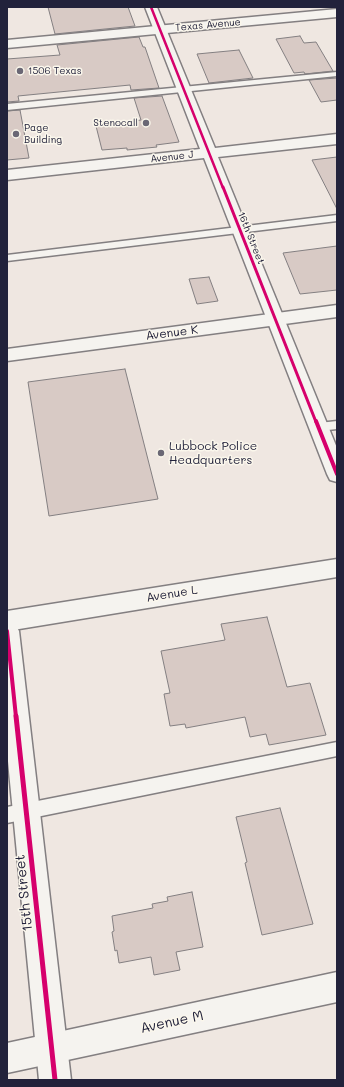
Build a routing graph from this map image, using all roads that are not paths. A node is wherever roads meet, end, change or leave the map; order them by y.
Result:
1 (151, 7) edge
2 (337, 13) edge
3 (160, 30) junction
4 (7, 44) edge
5 (337, 74) edge
6 (184, 89) junction
7 (7, 107) edge
8 (337, 139) edge
9 (209, 153) junction
10 (7, 175) edge
11 (337, 218) edge
12 (239, 229) junction
13 (7, 258) edge
14 (337, 311) edge
15 (275, 319) junction
16 (7, 355) edge
17 (337, 425) edge
18 (318, 427) junction
19 (337, 474) edge
20 (337, 568) edge
21 (7, 621) edge
22 (7, 631) edge
23 (337, 749) edge
24 (17, 813) edge
25 (337, 987) edge
26 (52, 1048) junction
27 (7, 1058) edge
28 (55, 1080) edge

1 - 3 street, 16th Street
2 - 3 street, Texas Avenue
3 - 4 street, Texas Avenue
3 - 6 street, 16th Street
5 - 6 lane
6 - 7 lane
6 - 9 street, 16th Street
8 - 9 street, Avenue J
9 - 10 street, Avenue J
9 - 12 street, 16th Street
11 - 12 lane
12 - 13 lane
12 - 15 street, 16th Street
14 - 15 street, Avenue K
15 - 16 street, Avenue K
15 - 18 street, 16th Street
17 - 18 lane
18 - 19 street, 16th Street
20 - 21 street, Avenue L
22 - 24 street, 15th Street
23 - 24 lane
24 - 26 street, 15th Street
25 - 26 street, Avenue M
26 - 27 street, Avenue M
26 - 28 street, 15th Street

